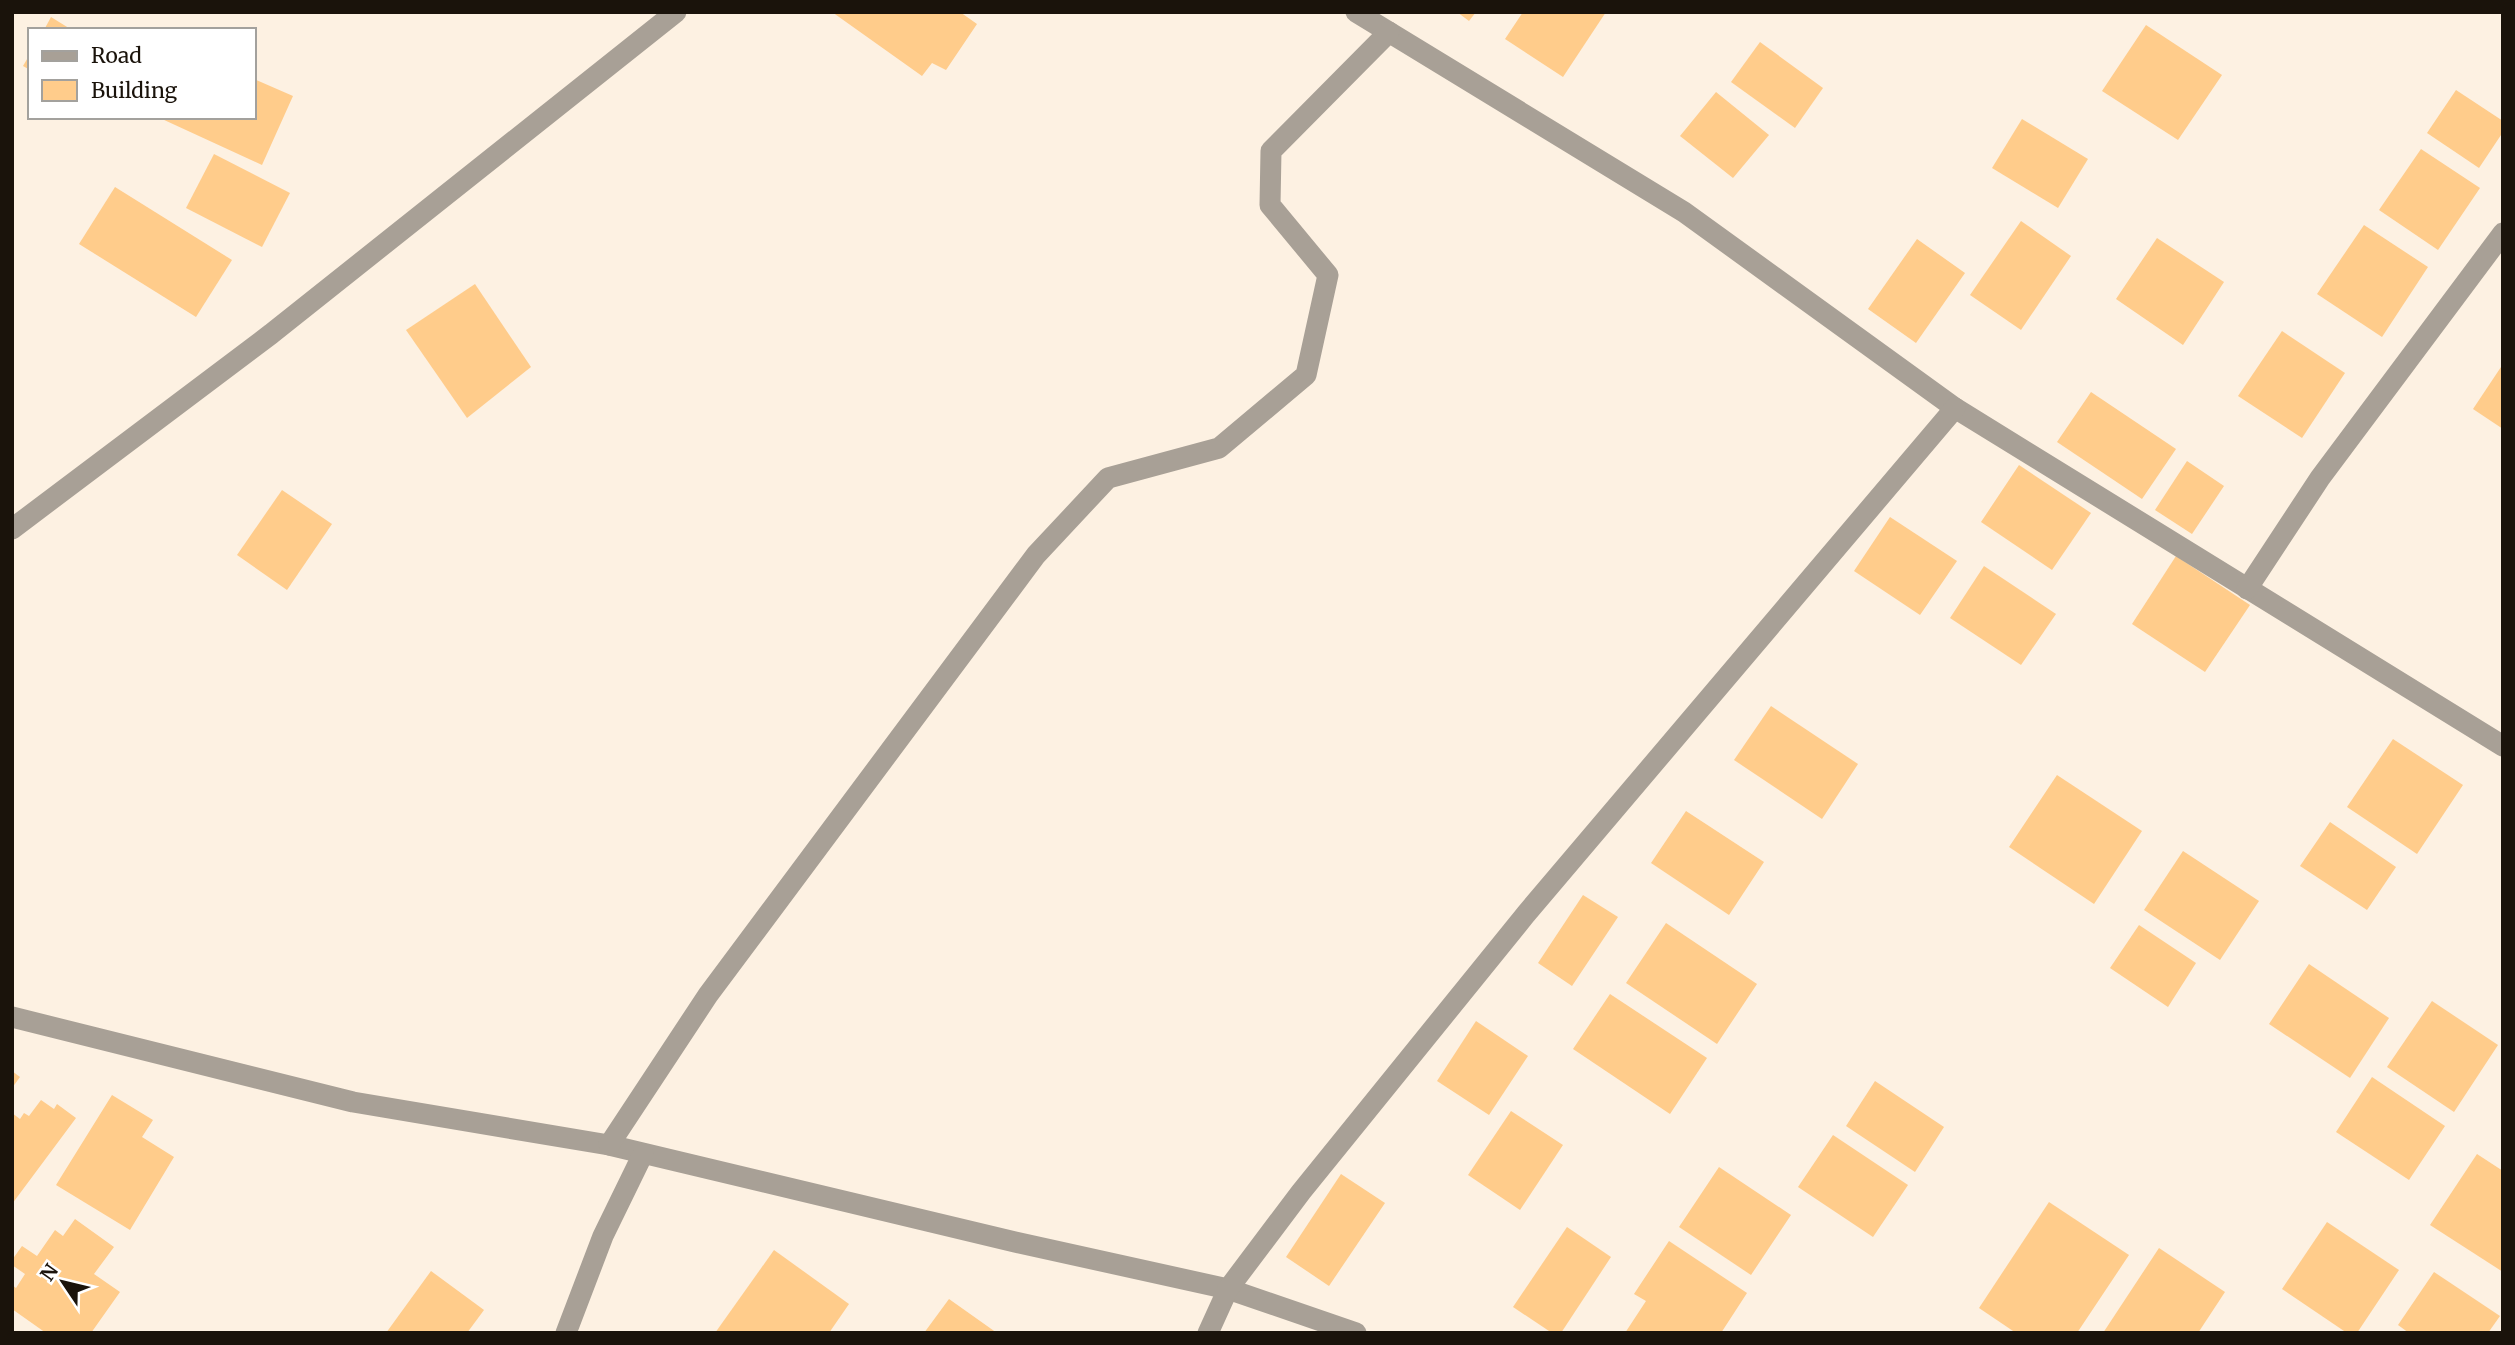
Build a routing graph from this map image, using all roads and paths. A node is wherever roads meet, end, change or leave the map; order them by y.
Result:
1 (676, 12) edge
2 (1356, 12) edge
3 (1389, 32) junction
4 (2503, 233) edge
5 (1955, 408) junction
6 (12, 529) edge
7 (2247, 589) junction
8 (2503, 747) edge
9 (12, 1017) edge
10 (609, 1145) junction
11 (643, 1154) junction
12 (1228, 1289) junction
13 (566, 1333) edge
14 (1208, 1333) edge
15 (1356, 1333) edge

1 - 6 street
2 - 3 street
3 - 5 street
3 - 10 street
4 - 7 street
5 - 7 street
5 - 12 street
7 - 8 street
9 - 10 street
10 - 11 street
11 - 12 street
11 - 13 street
12 - 14 street
12 - 15 street

